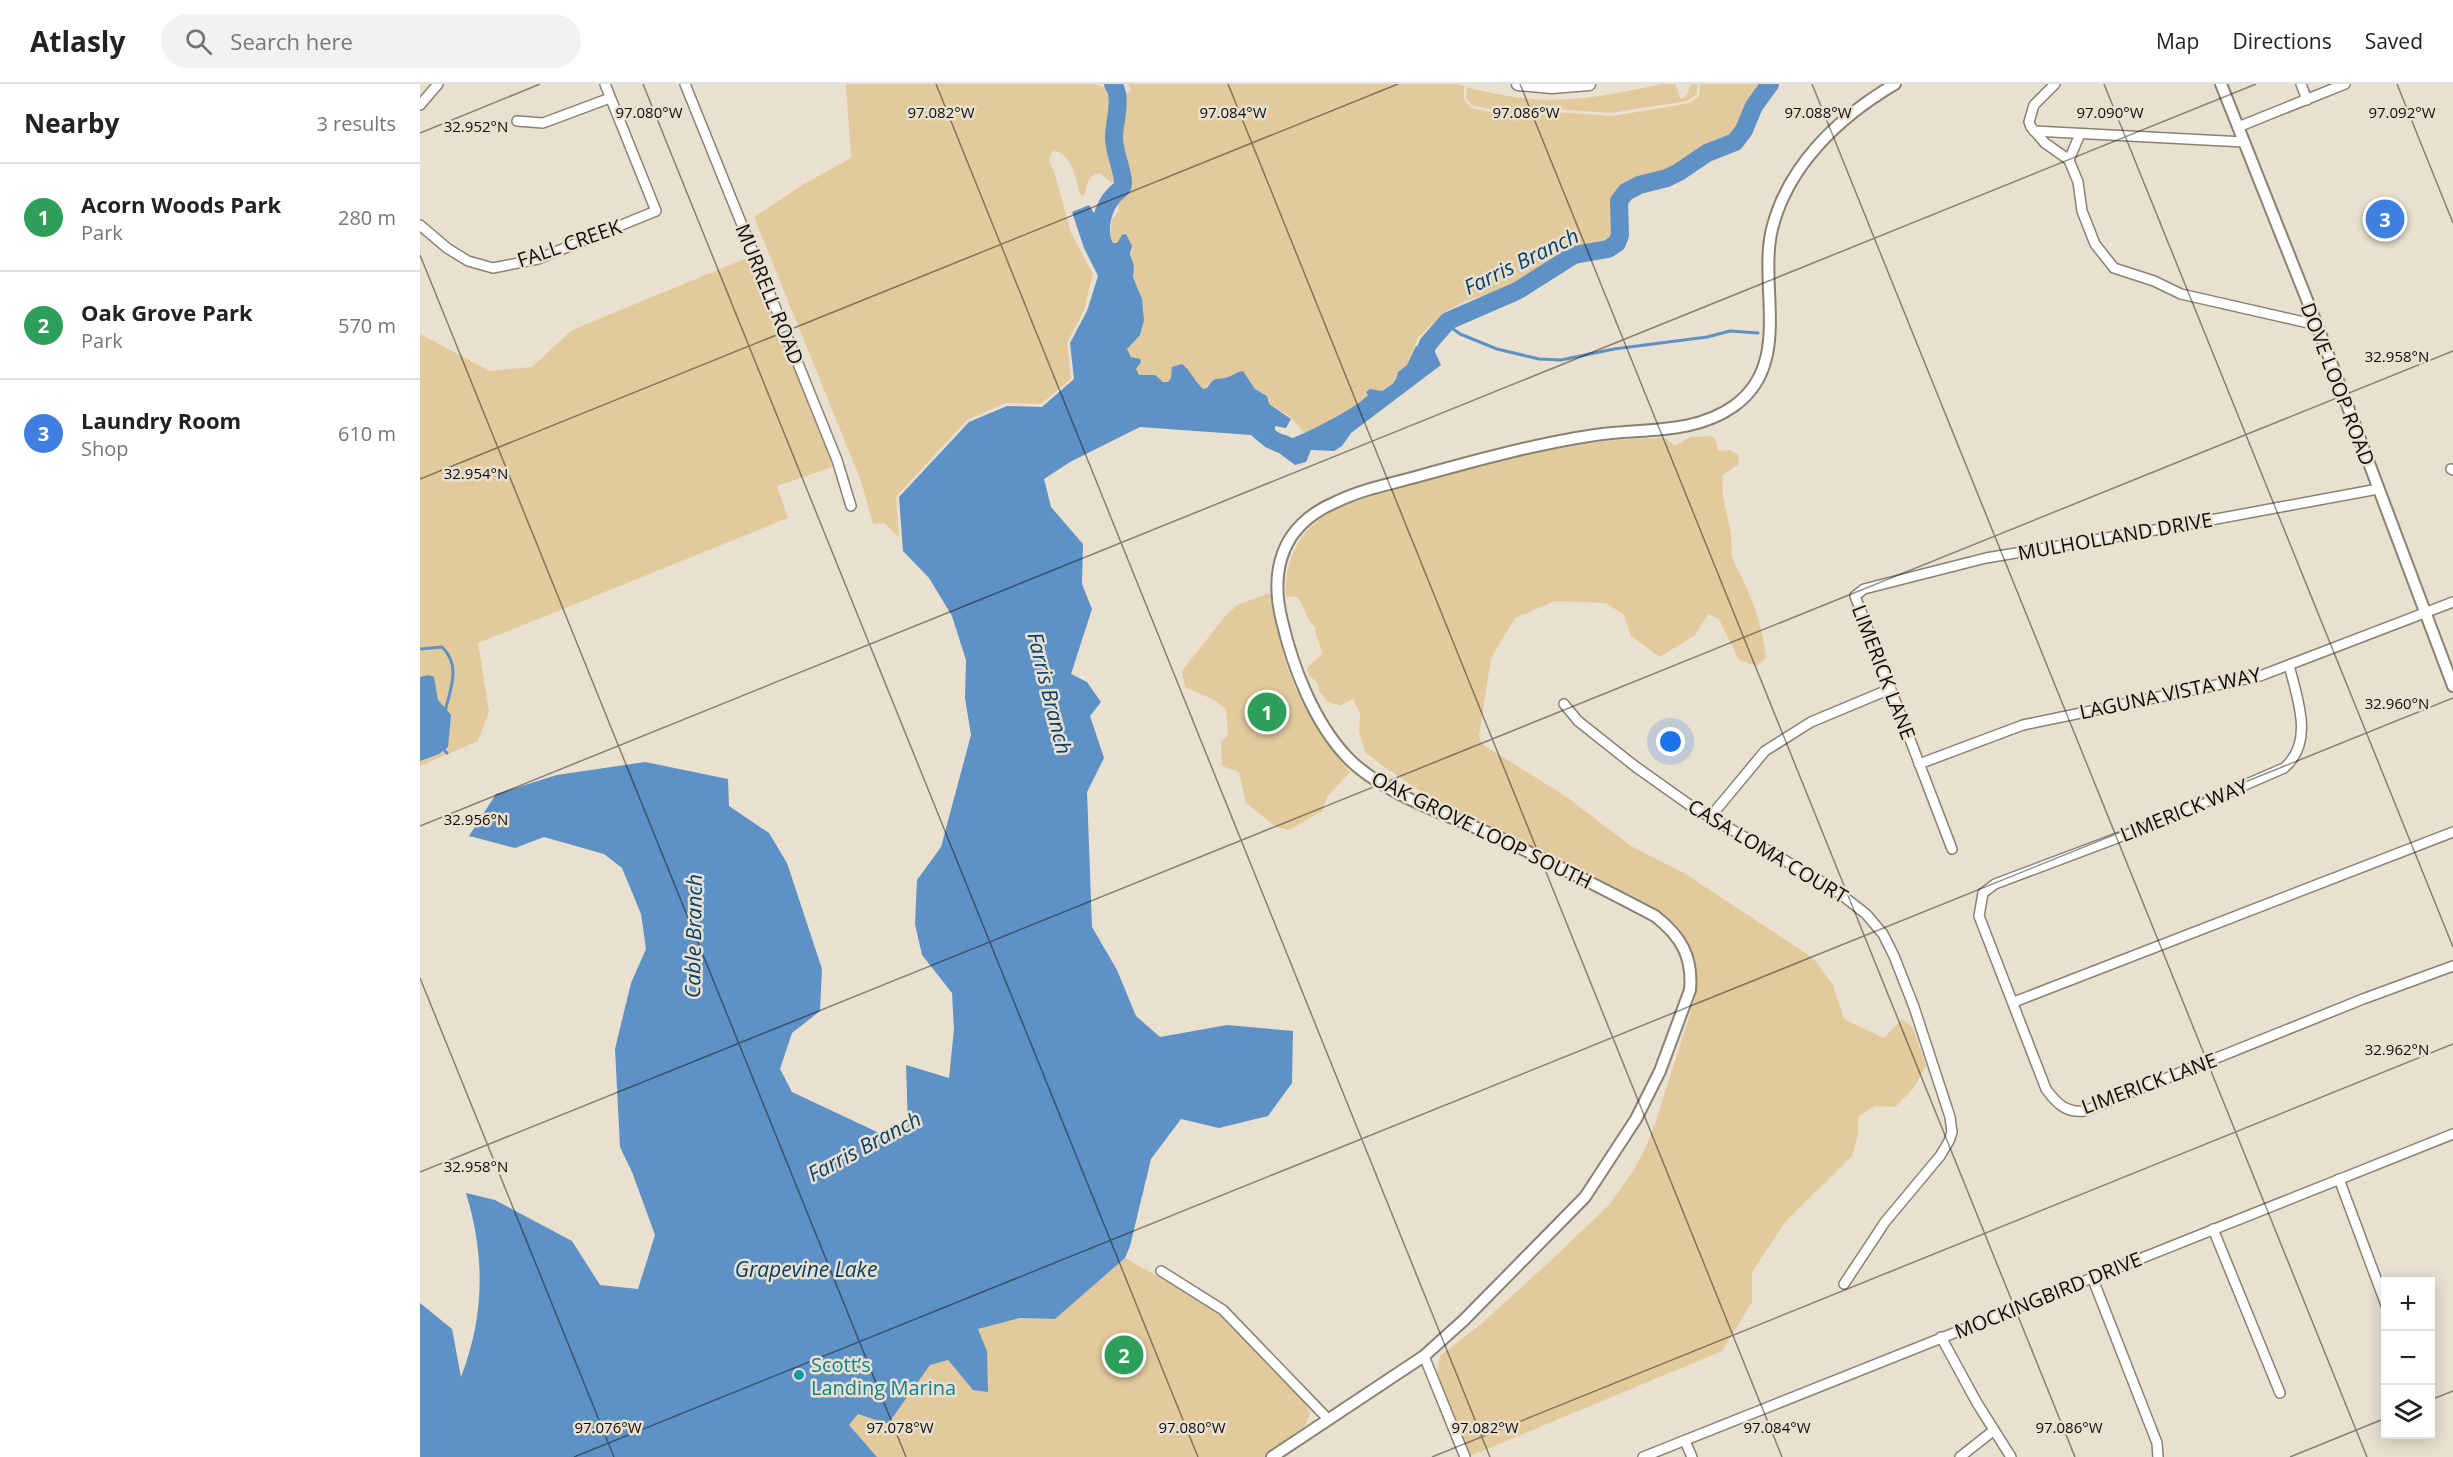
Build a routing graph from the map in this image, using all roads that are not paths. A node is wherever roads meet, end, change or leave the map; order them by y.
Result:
1 (438, 84) edge
2 (605, 84) edge
3 (685, 84) edge
4 (1518, 84) edge
5 (1589, 84) edge
6 (1895, 84) edge
7 (2055, 84) edge
8 (2220, 84) edge
9 (2301, 84) edge
10 (2344, 84) edge
11 (610, 98) junction
12 (2307, 99) junction
13 (420, 105) edge
14 (517, 121) dead end
15 (2238, 127) junction
16 (2034, 131) junction
17 (2080, 134) junction
18 (2244, 142) junction
19 (2069, 160) junction
20 (420, 225) edge
21 (2317, 326) junction
22 (2378, 489) junction
23 (851, 506) dead end
24 (1855, 596) joint
25 (2453, 602) edge
26 (2425, 613) junction
27 (2289, 665) junction
28 (2453, 686) edge
29 (1890, 689) junction
30 (1564, 704) dead end
31 (1919, 764) junction
32 (1711, 816) junction
33 (2453, 832) edge
34 (1952, 849) dead end
35 (1983, 893) joint
36 (2453, 966) edge
37 (2014, 1002) junction
38 (2453, 1134) edge
39 (2338, 1179) junction
40 (2213, 1229) junction
41 (1161, 1271) dead end
42 (2092, 1277) junction
43 (1844, 1284) dead end
44 (2381, 1294) edge
45 (1941, 1337) junction
46 (1424, 1356) junction
47 (2280, 1393) dead end
48 (1328, 1419) junction
49 (1993, 1431) junction
50 (1685, 1441) junction
51 (1272, 1457) edge
52 (1465, 1457) edge
53 (1643, 1457) edge
54 (1692, 1457) edge
55 (1960, 1457) edge
56 (2011, 1457) edge
57 (2158, 1457) edge

1 - 13 street
2 - 11 street
3 - 23 street, MURRELL ROAD
4 - 5 main road
6 - 46 street, OAK GROVE LOOP SOUTH
7 - 16 street
8 - 15 street, DOVE LOOP ROAD
9 - 12 street
10 - 12 street
11 - 14 street
11 - 20 street, FALL CREEK
12 - 15 street
15 - 18 street, DOVE LOOP ROAD
16 - 17 street
16 - 19 street
17 - 18 street
17 - 19 street
18 - 21 street, DOVE LOOP ROAD
19 - 21 street
21 - 22 street, DOVE LOOP ROAD
22 - 24 street, MULHOLLAND DRIVE
22 - 26 street, DOVE LOOP ROAD
24 - 29 street, LIMERICK LANE
25 - 26 street, LAGUNA VISTA WAY
26 - 27 street, LAGUNA VISTA WAY
26 - 28 street, DOVE LOOP ROAD
27 - 31 street, LAGUNA VISTA WAY
27 - 35 street, LIMERICK WAY
29 - 31 street, LIMERICK LANE
29 - 32 street
30 - 32 street, CASA LOMA COURT
31 - 34 street, LIMERICK LANE
32 - 43 street, CASA LOMA COURT
33 - 37 street
35 - 37 street, LIMERICK LANE
36 - 37 street, LIMERICK LANE
38 - 39 street, MOCKINGBIRD DRIVE
39 - 40 street, MOCKINGBIRD DRIVE
39 - 44 street
40 - 42 street, MOCKINGBIRD DRIVE
40 - 47 street
41 - 48 street
42 - 45 street, MOCKINGBIRD DRIVE
42 - 57 street
45 - 49 street
45 - 50 street, MOCKINGBIRD DRIVE
46 - 48 street, OAK GROVE LOOP SOUTH
46 - 52 street
48 - 51 street, OAK GROVE LOOP SOUTH
49 - 55 street
49 - 56 street
50 - 53 street, MOCKINGBIRD DRIVE
50 - 54 street

